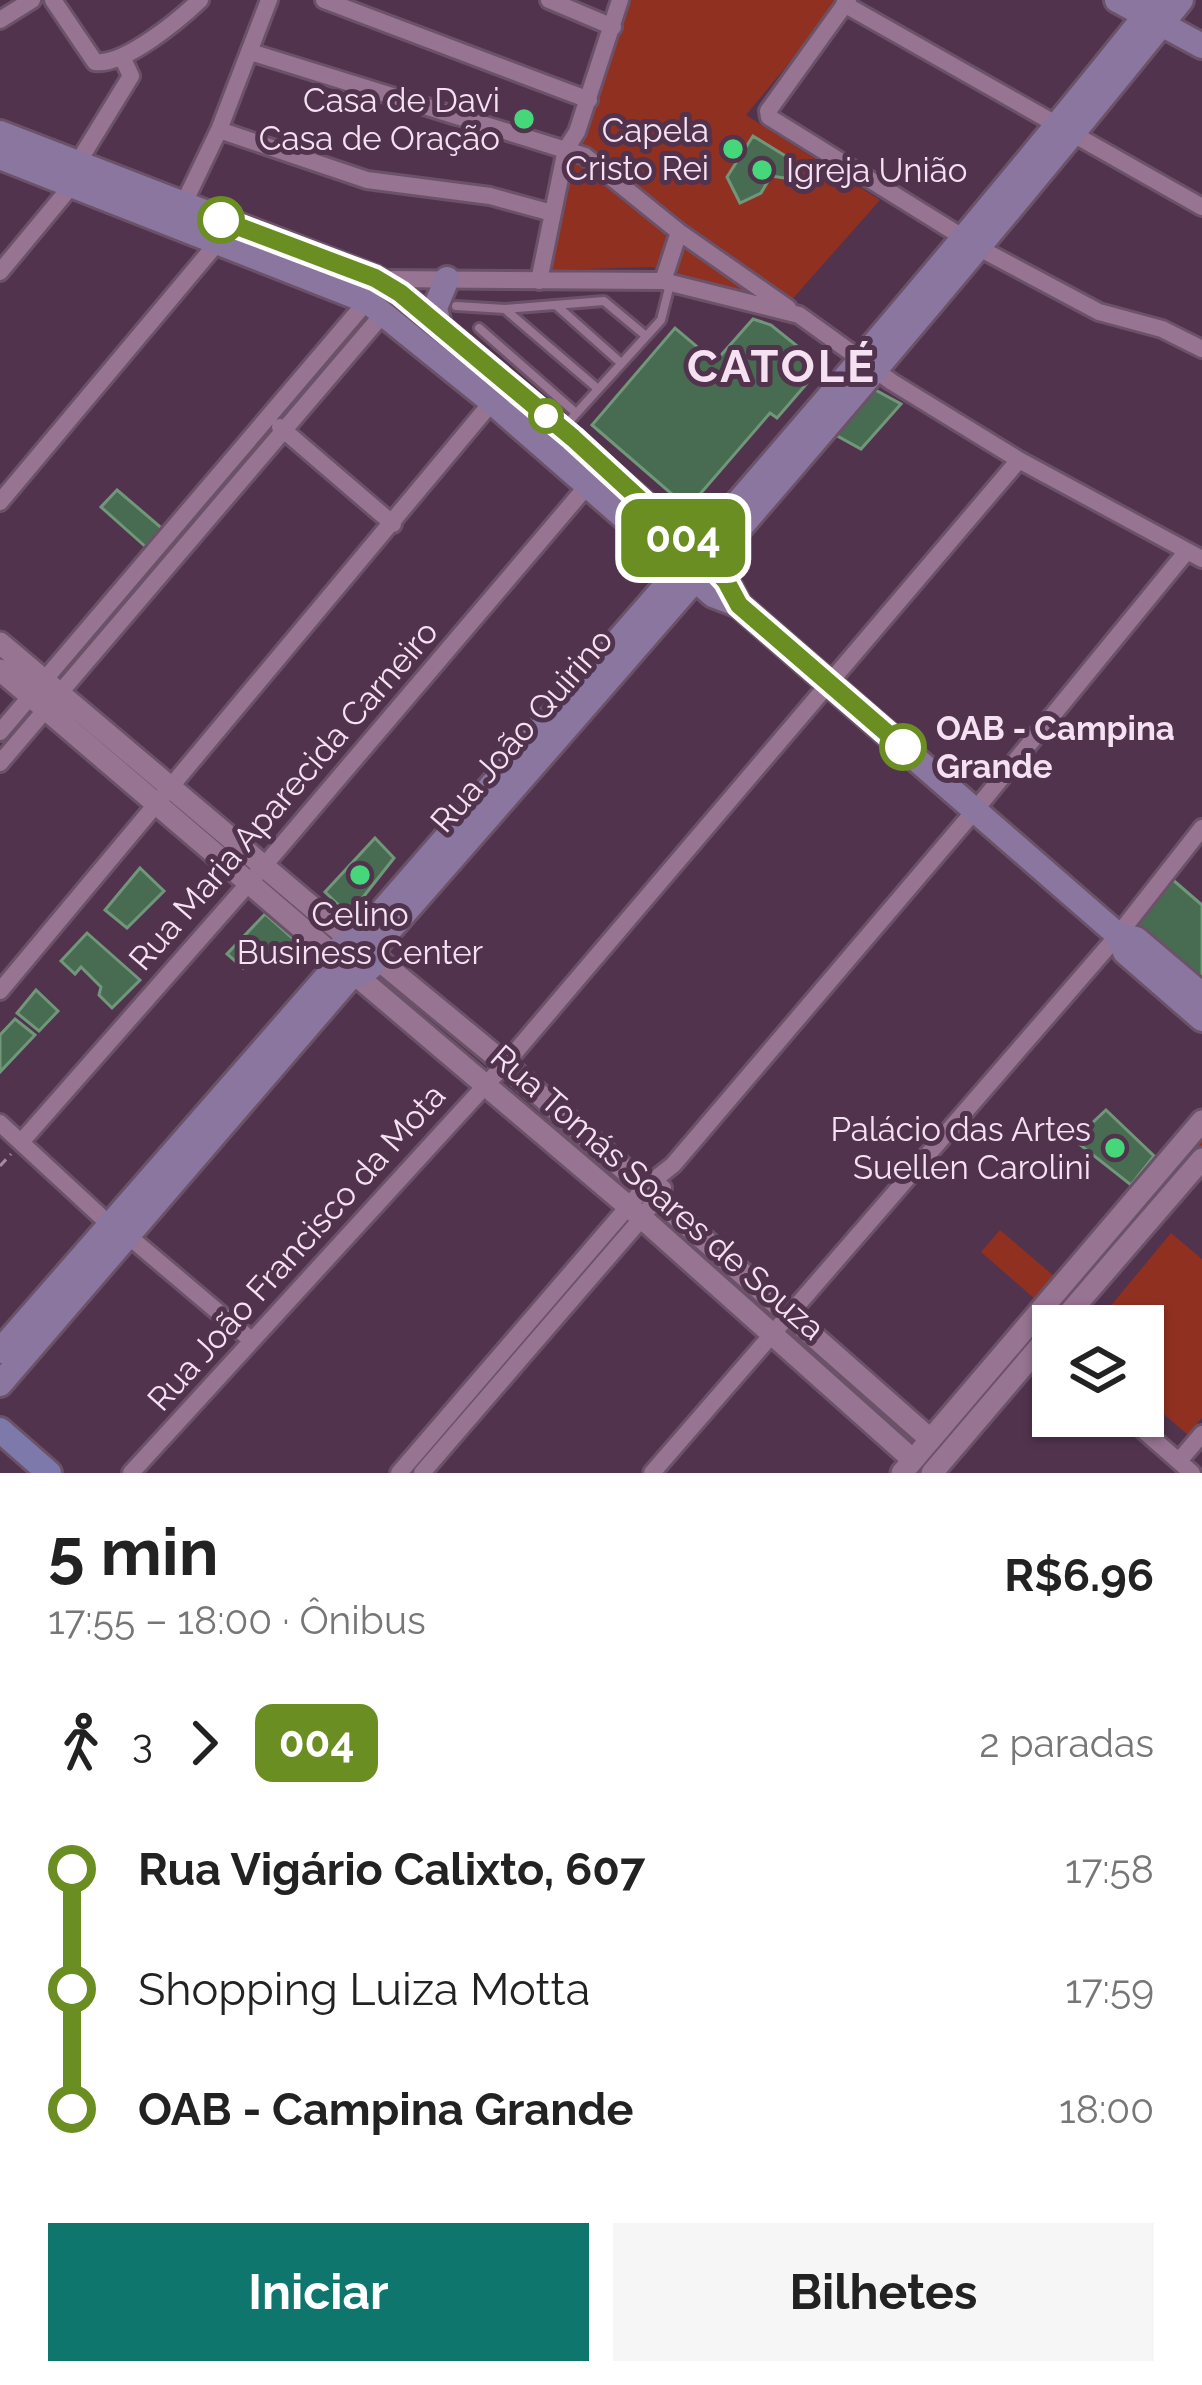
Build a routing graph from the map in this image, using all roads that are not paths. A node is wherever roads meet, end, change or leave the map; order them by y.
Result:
1 (32, 0) edge
2 (53, 0) edge
3 (200, 0) edge
4 (248, 0) edge
5 (324, 0) edge
6 (549, 0) edge
7 (620, 0) edge
8 (1117, 0) edge
9 (846, 2) edge
10 (267, 6) edge
11 (1160, 8) edge
12 (0, 20) edge
13 (613, 27) junction
14 (1202, 29) edge
15 (1202, 46) edge
16 (250, 52) junction
17 (122, 57) junction
18 (589, 100) junction
19 (219, 130) junction
20 (1066, 131) junction
21 (0, 134) edge
22 (566, 149) junction
23 (0, 157) edge
24 (75, 174) junction
25 (183, 205) junction
26 (1202, 207) edge
27 (551, 213) junction
28 (679, 232) junction
29 (218, 242) junction
30 (972, 243) junction
31 (0, 272) edge
32 (447, 280) junction
33 (539, 281) junction
34 (667, 282) junction
35 (375, 298) junction
36 (556, 305) junction
37 (505, 309) junction
38 (799, 315) junction
39 (448, 316) junction
40 (479, 328) dead end
41 (646, 336) junction
42 (1202, 349) edge
43 (621, 363) junction
44 (868, 365) junction
45 (598, 389) junction
46 (492, 402) junction
47 (269, 419) junction
48 (569, 421) junction
49 (285, 431) junction
50 (1018, 460) junction
51 (586, 486) junction
52 (0, 502) edge
53 (728, 513) junction
54 (660, 517) junction
55 (393, 524) junction
56 (1194, 555) edge
57 (695, 565) junction
58 (0, 643) edge
59 (0, 670) edge
60 (829, 682) junction
61 (44, 694) junction
62 (0, 732) edge
63 (0, 763) edge
64 (172, 787) junction
65 (157, 805) junction
66 (976, 809) junction
67 (1202, 828) edge
68 (256, 874) junction
69 (1118, 935) junction
70 (355, 958) junction
71 (0, 991) edge
72 (1202, 995) edge
73 (1202, 1019) edge
74 (505, 1064) junction
75 (485, 1084) junction
76 (1202, 1121) edge
77 (0, 1123) edge
78 (22, 1141) junction
79 (1202, 1159) edge
80 (1168, 1162) junction
81 (1185, 1178) junction
82 (651, 1193) junction
83 (635, 1212) junction
84 (118, 1229) junction
85 (1079, 1305) edge
86 (792, 1315) junction
87 (773, 1336) junction
88 (250, 1339) junction
89 (0, 1351) edge
90 (1032, 1357) edge
91 (489, 1382) junction
92 (0, 1384) edge
93 (0, 1430) edge
94 (1202, 1434) edge
95 (1150, 1437) edge
96 (930, 1439) junction
97 (1185, 1467) edge
98 (916, 1469) edge
99 (49, 1473) edge
100 (131, 1473) edge
101 (399, 1473) edge
102 (422, 1473) edge
103 (652, 1473) edge

1 - 12 street
2 - 17 street
3 - 17 street
4 - 10 street
5 - 18 street
6 - 13 street
7 - 13 street
8 - 11 main road
9 - 20 street
9 - 30 street
10 - 16 street
11 - 14 main road
11 - 15 main road
11 - 20 main road, Rua João Quirino
13 - 18 street
16 - 19 street
16 - 22 street
17 - 24 street
18 - 22 street
19 - 25 street
19 - 27 street
20 - 26 street
20 - 30 main road, Rua João Quirino
21 - 24 main road
22 - 27 street
22 - 28 street
23 - 24 main road
24 - 25 main road
24 - 29 main road
24 - 31 street
25 - 35 main road
27 - 33 street
28 - 34 street
28 - 38 street
29 - 35 main road
29 - 52 street
30 - 42 street
30 - 44 main road, Rua João Quirino
32 - 33 street
32 - 35 street
32 - 39 main road
33 - 34 street
34 - 38 street
34 - 41 lane
35 - 39 main road
35 - 46 main road
35 - 47 street
35 - 49 street
36 - 37 lane
36 - 41 lane
36 - 43 lane
37 - 39 lane
37 - 45 lane
38 - 44 street
39 - 48 main road
40 - 48 lane
41 - 43 lane
43 - 45 lane
44 - 50 street
44 - 53 main road, Rua João Quirino
44 - 57 main road, Rua João Quirino
45 - 48 lane
46 - 51 main road
46 - 55 street
47 - 49 street
47 - 61 street
48 - 54 main road
49 - 55 street
49 - 61 street
50 - 56 street
50 - 60 street, Rua João Francisco da Mota
51 - 57 main road
51 - 68 street, Rua Maria Aparecida Carneiro
53 - 54 main road
53 - 57 main road, Rua João Quirino
54 - 57 main road
55 - 64 street
56 - 66 street
57 - 60 main road
57 - 70 main road, Rua João Quirino
58 - 61 street, Rua Tomás Soares de Souza
59 - 61 street, Rua Tomás Soares de Souza
60 - 66 main road
60 - 74 street, Rua João Francisco da Mota
61 - 62 street
61 - 63 street
61 - 64 street, Rua Tomás Soares de Souza
61 - 65 street, Rua Tomás Soares de Souza
64 - 65 street
64 - 68 street, Rua Tomás Soares de Souza
65 - 68 street, Rua Tomás Soares de Souza
65 - 71 street
66 - 69 main road
66 - 82 street
67 - 69 street
68 - 70 street, Rua Tomás Soares de Souza
68 - 78 street, Rua Maria Aparecida Carneiro
69 - 72 main road
69 - 73 main road
69 - 86 street
70 - 74 street, Rua Tomás Soares de Souza
70 - 75 street, Rua Tomás Soares de Souza
70 - 84 main road, Rua João Quirino
74 - 75 street, Rua João Francisco da Mota
74 - 82 street, Rua Tomás Soares de Souza
75 - 83 street, Rua Tomás Soares de Souza
75 - 88 street, Rua João Francisco da Mota
76 - 80 street
77 - 78 street
78 - 84 street
79 - 81 street
80 - 81 street
80 - 96 street
81 - 85 street
82 - 83 street
82 - 86 street, Rua Tomás Soares de Souza
83 - 87 street, Rua Tomás Soares de Souza
83 - 91 street
84 - 88 street
84 - 89 main road, Rua João Quirino
84 - 92 main road, Rua João Quirino
86 - 87 street
86 - 96 street, Rua Tomás Soares de Souza
87 - 98 street, Rua Tomás Soares de Souza
87 - 103 street
88 - 100 street, Rua João Francisco da Mota
90 - 98 street
91 - 101 street
91 - 102 street
93 - 99 main road
94 - 97 street
95 - 97 street
96 - 98 street

